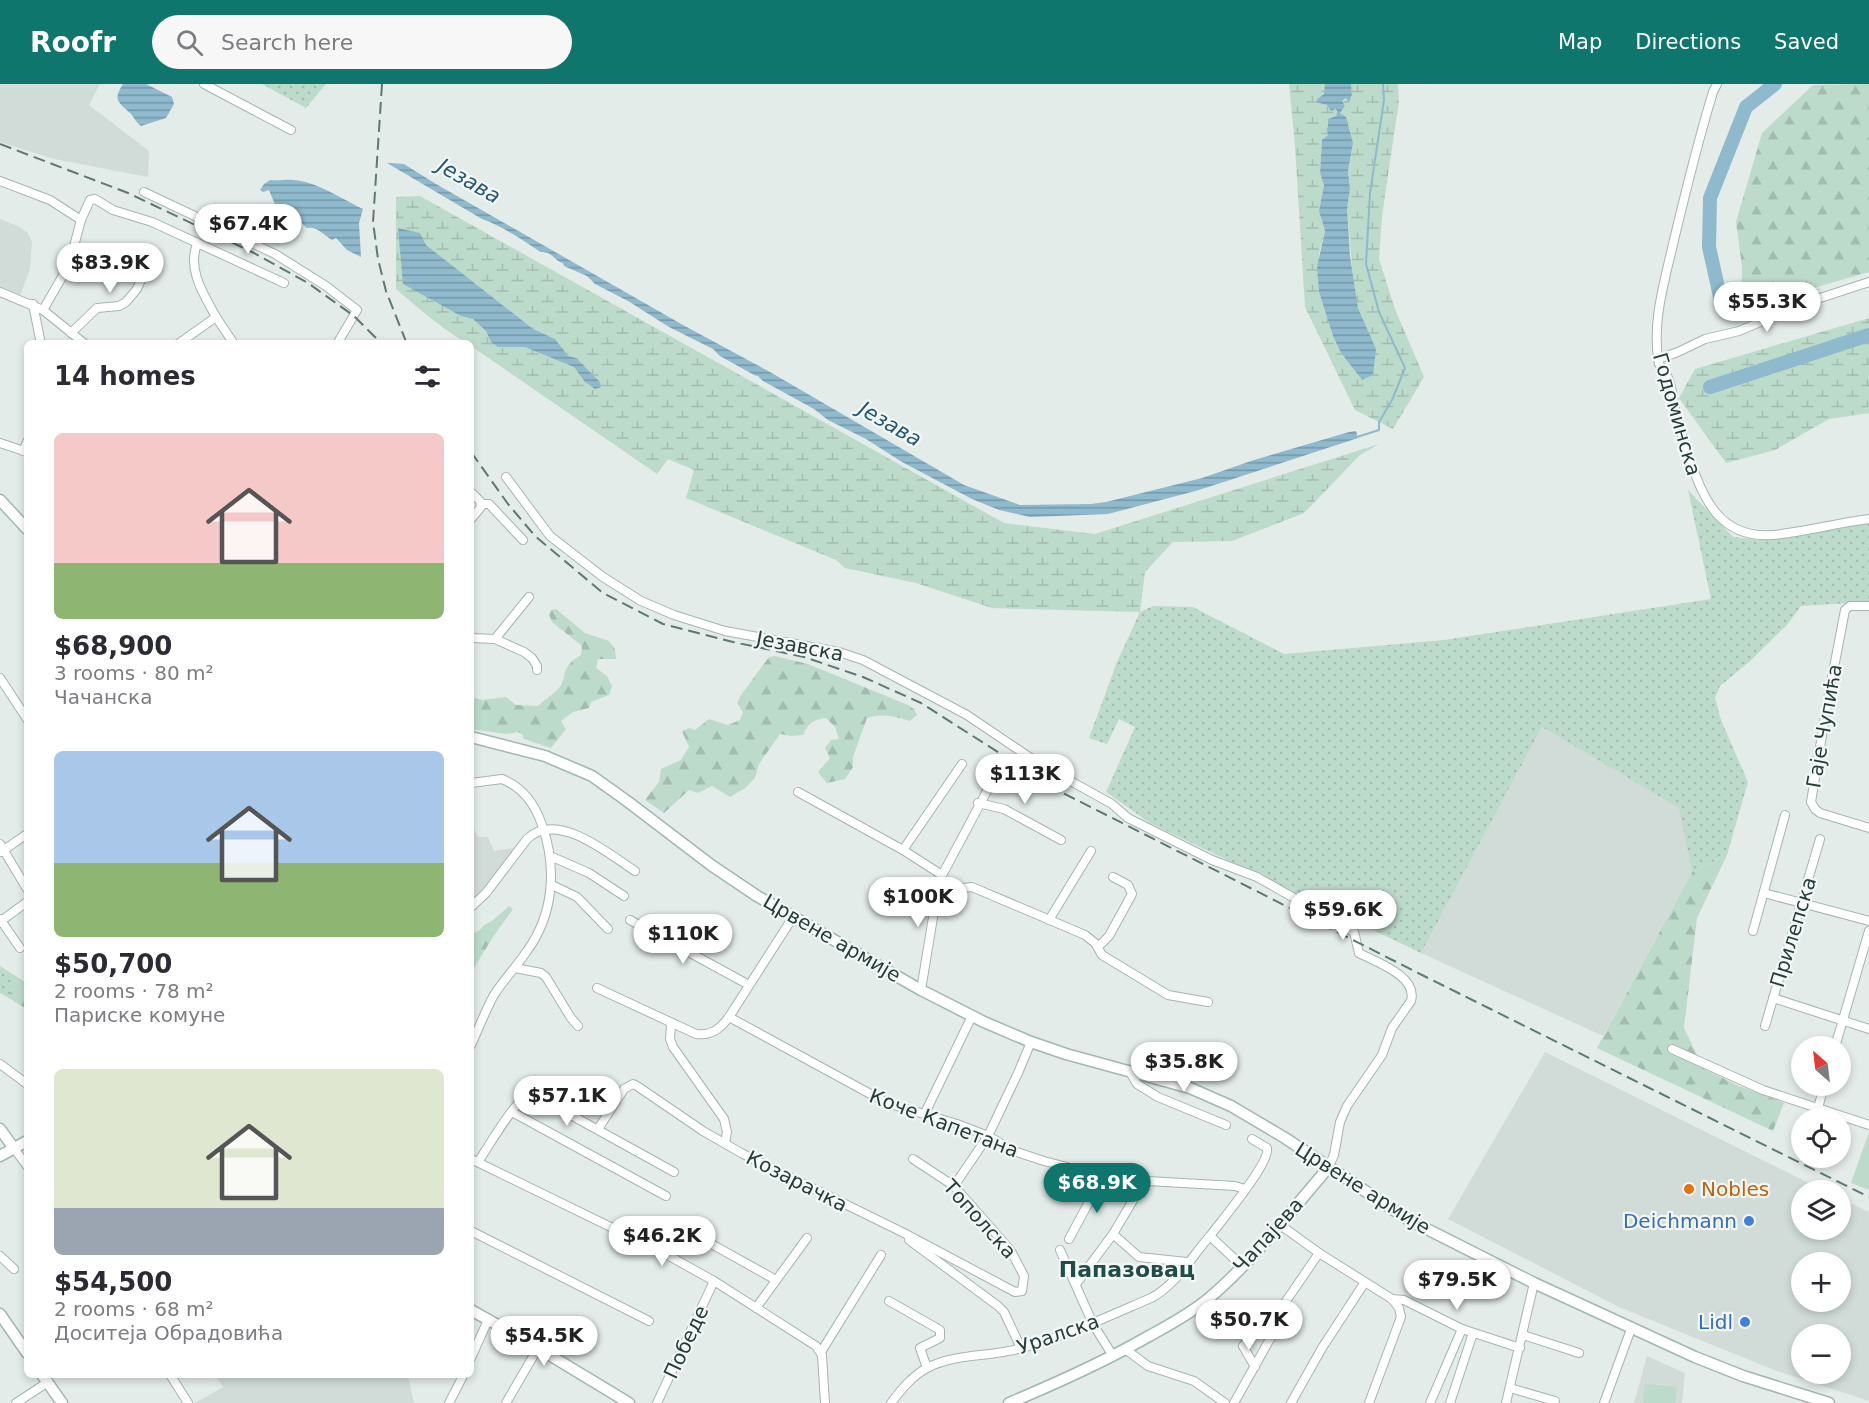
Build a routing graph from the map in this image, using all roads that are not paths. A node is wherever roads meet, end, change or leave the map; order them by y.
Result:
1 (204, 84) edge
2 (1717, 84) edge
3 (291, 130) dead end
4 (0, 181) edge
5 (144, 192) dead end
6 (81, 220) junction
7 (197, 244) junction
8 (153, 252) dead end
9 (1869, 282) edge
10 (284, 283) dead end
11 (0, 292) edge
12 (33, 304) junction
13 (43, 310) junction
14 (216, 318) junction
15 (71, 333) junction
16 (39, 340) edge
17 (80, 340) edge
18 (184, 340) edge
19 (231, 340) edge
20 (339, 340) edge
21 (1658, 359) junction
22 (0, 443) edge
23 (24, 451) edge
24 (506, 477) dead end
25 (474, 496) edge
26 (0, 500) edge
27 (481, 504) junction
28 (474, 516) edge
29 (1869, 519) edge
30 (24, 526) edge
31 (523, 540) dead end
32 (529, 597) dead end
33 (1869, 606) edge
34 (474, 638) edge
35 (495, 639) junction
36 (537, 670) dead end
37 (0, 678) edge
38 (24, 714) edge
39 (474, 738) edge
40 (1003, 761) dead end
41 (962, 764) dead end
42 (474, 782) edge
43 (798, 792) dead end
44 (978, 803) junction
45 (1785, 815) dead end
46 (1869, 828) edge
47 (544, 829) junction
48 (24, 836) edge
49 (1820, 839) dead end
50 (1061, 840) dead end
51 (1, 849) edge
52 (903, 850) junction
53 (1091, 851) dead end
54 (550, 856) junction
55 (635, 871) dead end
56 (942, 875) junction
57 (1113, 877) dead end
58 (24, 884) edge
59 (552, 885) junction
60 (1764, 893) junction
61 (624, 896) dead end
62 (1802, 903) junction
63 (24, 904) edge
64 (474, 904) edge
65 (934, 905) junction
66 (793, 917) junction
67 (1, 920) edge
68 (630, 920) dead end
69 (1049, 920) junction
70 (1869, 921) edge
71 (608, 929) dead end
72 (1869, 931) edge
73 (1753, 932) dead end
74 (1098, 947) junction
75 (20, 948) dead end
76 (514, 968) junction
77 (749, 985) junction
78 (597, 988) dead end
79 (921, 990) junction
80 (1773, 998) junction
81 (1208, 1002) dead end
82 (972, 1016) junction
83 (729, 1017) junction
84 (1842, 1021) junction
85 (672, 1024) junction
86 (578, 1026) dead end
87 (1765, 1026) dead end
88 (1869, 1029) edge
89 (1838, 1036) edge
90 (474, 1039) edge
91 (1030, 1042) junction
92 (1672, 1049) dead end
93 (0, 1064) edge
94 (1130, 1072) junction
95 (24, 1082) edge
96 (1821, 1096) edge
97 (1818, 1108) joint
98 (512, 1112) junction
99 (925, 1113) junction
100 (1851, 1119) edge
101 (1226, 1125) dead end
102 (1869, 1125) edge
103 (598, 1129) junction
104 (0, 1130) edge
105 (988, 1136) junction
106 (1252, 1140) dead end
107 (24, 1142) edge
108 (725, 1143) junction
109 (14, 1147) junction
110 (0, 1156) edge
111 (913, 1159) dead end
112 (475, 1160) edge
113 (24, 1162) edge
114 (1328, 1168) junction
115 (674, 1172) dead end
116 (1102, 1176) junction
117 (1145, 1180) junction
118 (954, 1186) junction
119 (1245, 1189) junction
120 (666, 1196) dead end
121 (1279, 1224) junction
122 (690, 1232) dead end
123 (902, 1232) junction
124 (474, 1233) edge
125 (1113, 1234) junction
126 (1210, 1236) junction
127 (807, 1238) dead end
128 (1069, 1239) dead end
129 (1060, 1250) dead end
130 (1319, 1253) junction
131 (881, 1255) dead end
132 (0, 1256) edge
133 (1187, 1262) junction
134 (1242, 1266) junction
135 (14, 1269) dead end
136 (776, 1280) junction
137 (714, 1281) junction
138 (1365, 1282) junction
139 (1534, 1283) junction
140 (1076, 1284) junction
141 (1019, 1293) joint
142 (1392, 1299) junction
143 (889, 1301) dead end
144 (1411, 1303) junction
145 (1282, 1307) junction
146 (756, 1308) junction
147 (1400, 1310) junction
148 (474, 1312) edge
149 (0, 1314) edge
150 (488, 1320) junction
151 (649, 1321) dead end
152 (1093, 1324) junction
153 (1462, 1329) junction
154 (1631, 1329) junction
155 (1473, 1333) junction
156 (1523, 1335) junction
157 (538, 1348) junction
158 (1021, 1348) junction
159 (1520, 1348) junction
160 (24, 1349) edge
161 (1125, 1349) junction
162 (474, 1351) edge
163 (821, 1352) junction
164 (1579, 1353) dead end
165 (1113, 1356) junction
166 (1255, 1367) junction
167 (927, 1368) junction
168 (172, 1378) edge
169 (462, 1378) edge
170 (45, 1379) edge
171 (1510, 1388) junction
172 (1555, 1401) dead end
173 (16, 1403) edge
174 (62, 1403) edge
175 (188, 1403) edge
176 (449, 1403) edge
177 (507, 1403) edge
178 (629, 1403) edge
179 (657, 1403) edge
180 (825, 1403) edge
181 (891, 1403) edge
182 (1009, 1403) edge
183 (1225, 1403) edge
184 (1234, 1403) edge
185 (1291, 1403) edge
186 (1369, 1403) edge
187 (1431, 1403) edge
188 (1450, 1403) edge
189 (1506, 1403) edge
190 (1604, 1403) edge
191 (1829, 1403) edge

1 - 3 street
2 - 21 street, Годоминска
4 - 6 street
5 - 20 street
6 - 7 street
6 - 13 street
7 - 10 street
7 - 14 street
8 - 15 street
9 - 21 street
11 - 12 street
12 - 13 street
12 - 16 street
13 - 15 street
14 - 18 street
14 - 19 street
15 - 17 street
21 - 29 street, Годоминска
22 - 23 street
24 - 114 street, Језавска
25 - 27 street
26 - 30 main road
27 - 28 street
27 - 31 street
32 - 35 street
33 - 46 street, Гаје Чупића
34 - 35 street
35 - 36 street
37 - 38 street
39 - 66 main road, Црвене армије
40 - 44 street
41 - 52 street
42 - 47 street
43 - 52 street
44 - 50 street
44 - 56 street
45 - 60 street
47 - 54 street
47 - 55 street
47 - 64 street
48 - 51 street
49 - 62 street, Прилепска
51 - 58 street
52 - 56 street
53 - 69 street
54 - 59 street
54 - 61 street
56 - 65 street
57 - 74 street
59 - 71 street
59 - 76 street
60 - 62 street
60 - 73 street
62 - 70 street
62 - 80 street, Прилепска
63 - 67 street
65 - 69 street
65 - 79 street
66 - 77 street
66 - 79 main road, Црвене армије
67 - 75 street
68 - 77 street
69 - 74 street
72 - 84 street
74 - 81 street
76 - 86 street
76 - 90 street
77 - 83 street
78 - 85 street
79 - 82 main road, Црвене армије
80 - 84 street
80 - 87 street, Прилепска
82 - 91 main road, Црвене армије
82 - 99 street
83 - 85 street
83 - 99 street, Коче Капетана
84 - 88 street
84 - 89 street
85 - 108 street
91 - 94 main road, Црвене армије
91 - 105 street
92 - 97 street
93 - 95 street
94 - 101 street, Црвене армије
94 - 114 main road, Црвене армије
96 - 97 street
98 - 103 street
98 - 112 street
98 - 120 street
99 - 105 street, Коче Капетана
100 - 102 street
103 - 108 street, Козарачка
103 - 115 street
104 - 109 main road
105 - 116 street, Коче Капетана
105 - 118 street
106 - 119 street, Уралска
107 - 109 main road
108 - 123 street, Козарачка
109 - 110 main road
109 - 113 street
111 - 118 street, Тополска
112 - 137 street
114 - 121 main road, Чапајева
114 - 139 main road, Црвене армије
116 - 117 street, Коче Капетана
116 - 128 street
117 - 119 street, Коче Капетана
117 - 125 street
118 - 141 street, Тополска
119 - 126 street, Уралска
121 - 130 street
121 - 134 main road, Чапајева
122 - 136 street
123 - 141 street, Козарачка
123 - 158 street
124 - 151 street
125 - 133 street
125 - 140 street
126 - 133 street, Уралска
126 - 134 street
127 - 136 street
129 - 140 street
130 - 138 street
130 - 145 street
131 - 163 street
132 - 135 street
133 - 152 street, Уралска
134 - 161 main road, Чапајева
136 - 146 street
137 - 146 street
137 - 179 street, Победе
138 - 142 street
138 - 185 street
139 - 154 main road, Црвене армије
139 - 156 street
140 - 152 street
142 - 144 street
142 - 147 street
143 - 167 street
144 - 147 street
144 - 153 street
145 - 166 street
145 - 166 street
146 - 163 street
147 - 186 street
148 - 150 main road
149 - 160 main road
150 - 157 main road
150 - 162 street
152 - 158 street, Уралска
152 - 165 street
153 - 155 street
153 - 187 street
154 - 190 street
154 - 191 main road, Црвене армије
155 - 159 street
155 - 188 street
156 - 159 street
156 - 164 street
157 - 177 street
157 - 178 main road
158 - 167 street, Уралска
159 - 171 street
161 - 165 main road, Чапајева
161 - 183 street
163 - 180 street
165 - 182 main road, Чапајева
166 - 184 street
167 - 181 street, Уралска
168 - 175 street
169 - 176 street
170 - 173 street
170 - 174 main road
171 - 172 street
171 - 189 street

